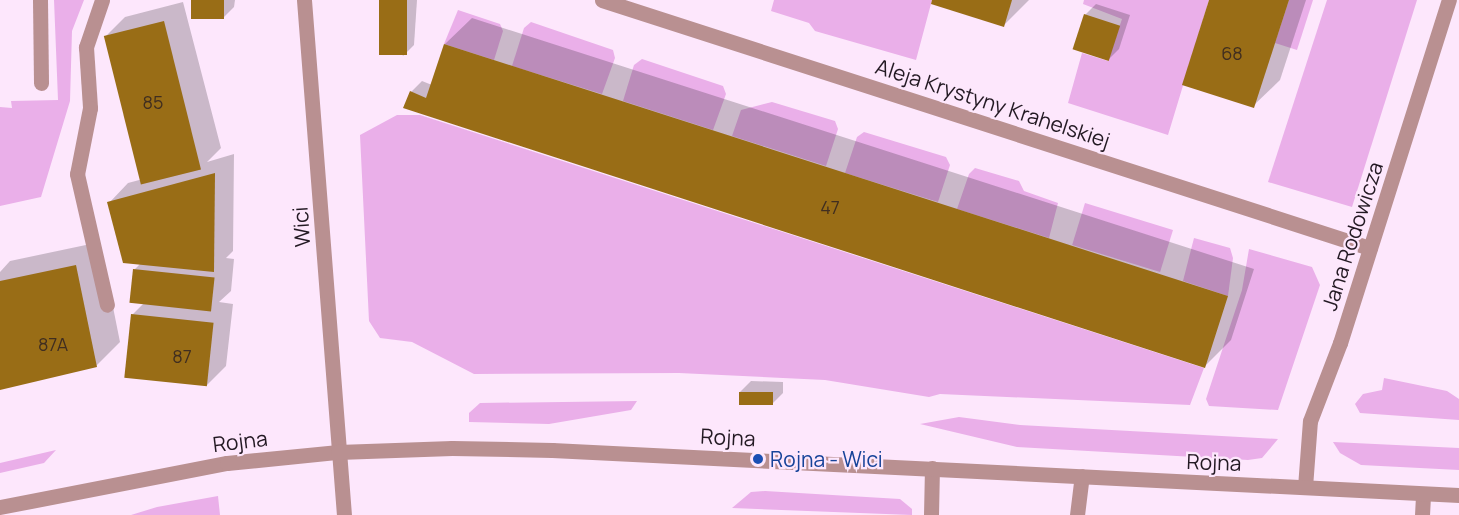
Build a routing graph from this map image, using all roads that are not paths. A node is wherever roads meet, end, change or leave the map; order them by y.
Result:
1 (40, 0) edge
2 (102, 0) edge
3 (304, 0) edge
4 (602, 0) edge
5 (1449, 0) edge
6 (41, 83) dead end
7 (1370, 248) junction
8 (107, 305) dead end
9 (338, 452) junction
10 (932, 468) junction
11 (1082, 477) junction
12 (1305, 487) junction
13 (1423, 494) junction
14 (1459, 495) edge
15 (0, 507) edge
16 (344, 515) edge
17 (931, 515) edge
18 (1077, 515) edge
19 (1422, 515) edge

1 - 6 street
2 - 8 street
3 - 9 street, Wici
4 - 7 street, Aleja Krystyny Krahelskiej
5 - 7 street, Jana Rodowicza
7 - 12 street, Jana Rodowicza
9 - 10 street, Rojna
9 - 15 street, Rojna
9 - 16 street, Wici
10 - 11 street, Rojna
10 - 17 street
11 - 12 street, Rojna
11 - 18 street
12 - 13 street, Rojna
13 - 14 street, Rojna
13 - 19 street

